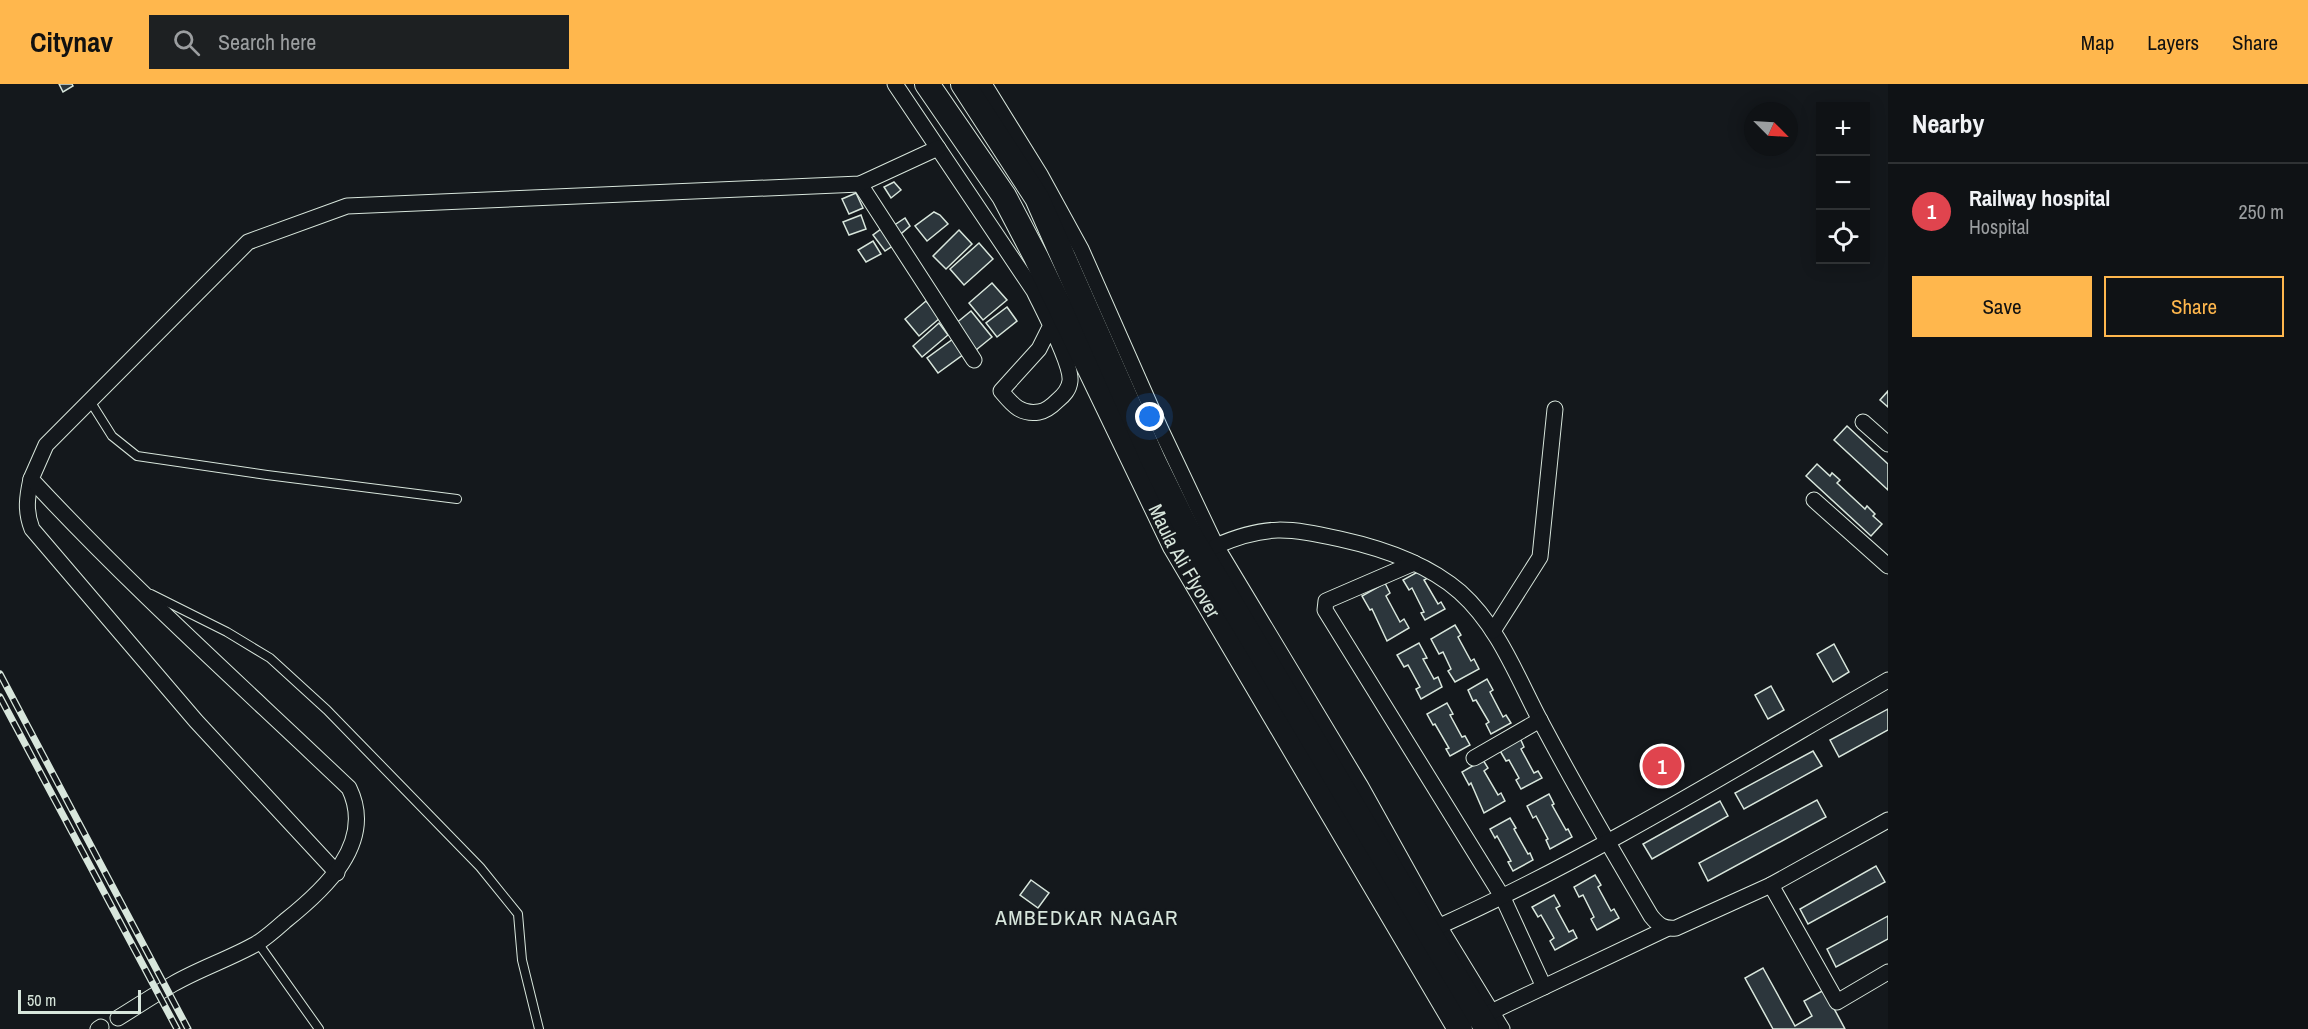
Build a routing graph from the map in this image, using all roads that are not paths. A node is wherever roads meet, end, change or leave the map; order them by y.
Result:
1 (895, 84) edge
2 (927, 84) edge
3 (963, 84) edge
4 (984, 84) edge
5 (938, 148) junction
6 (861, 184) junction
7 (1050, 327) junction
8 (974, 360) dead end
9 (90, 400) junction
10 (1555, 409) dead end
11 (1863, 422) dead end
12 (1888, 444) edge
13 (31, 479) junction
14 (457, 499) dead end
15 (1814, 500) dead end
16 (1216, 546) junction
17 (1414, 563) junction
18 (1888, 566) edge
19 (139, 587) junction
20 (1493, 631) junction
21 (1888, 680) edge
22 (1540, 720) junction
23 (1473, 758) dead end
24 (1888, 820) edge
25 (1607, 842) junction
26 (337, 873) junction
27 (1771, 885) junction
28 (1503, 898) junction
29 (1440, 926) junction
30 (1666, 929) junction
31 (258, 943) junction
32 (1888, 972) edge
33 (1544, 987) junction
34 (118, 1018) dead end
35 (1489, 1020) edge
36 (319, 1029) edge
37 (539, 1029) edge
38 (1460, 1029) edge
39 (1502, 1029) edge

1 - 5 street
2 - 38 main road, Maula Ali Flyover
3 - 35 main road, Maula Ali Flyover
4 - 16 street
5 - 6 street
5 - 7 street
6 - 8 street
6 - 9 street
7 - 7 street
9 - 13 street
9 - 14 lane
10 - 20 street
11 - 12 street
13 - 19 street
13 - 26 street
15 - 18 street
16 - 17 street
16 - 29 street
17 - 20 street
17 - 28 street
19 - 26 street
19 - 37 lane
20 - 22 street
21 - 25 street
22 - 23 street
22 - 25 street
24 - 27 street
25 - 28 street
25 - 30 street
26 - 31 street
27 - 30 street
27 - 32 street
28 - 29 street
28 - 33 street
29 - 35 street
30 - 33 street
31 - 34 street
31 - 36 lane
33 - 35 street
35 - 39 street

